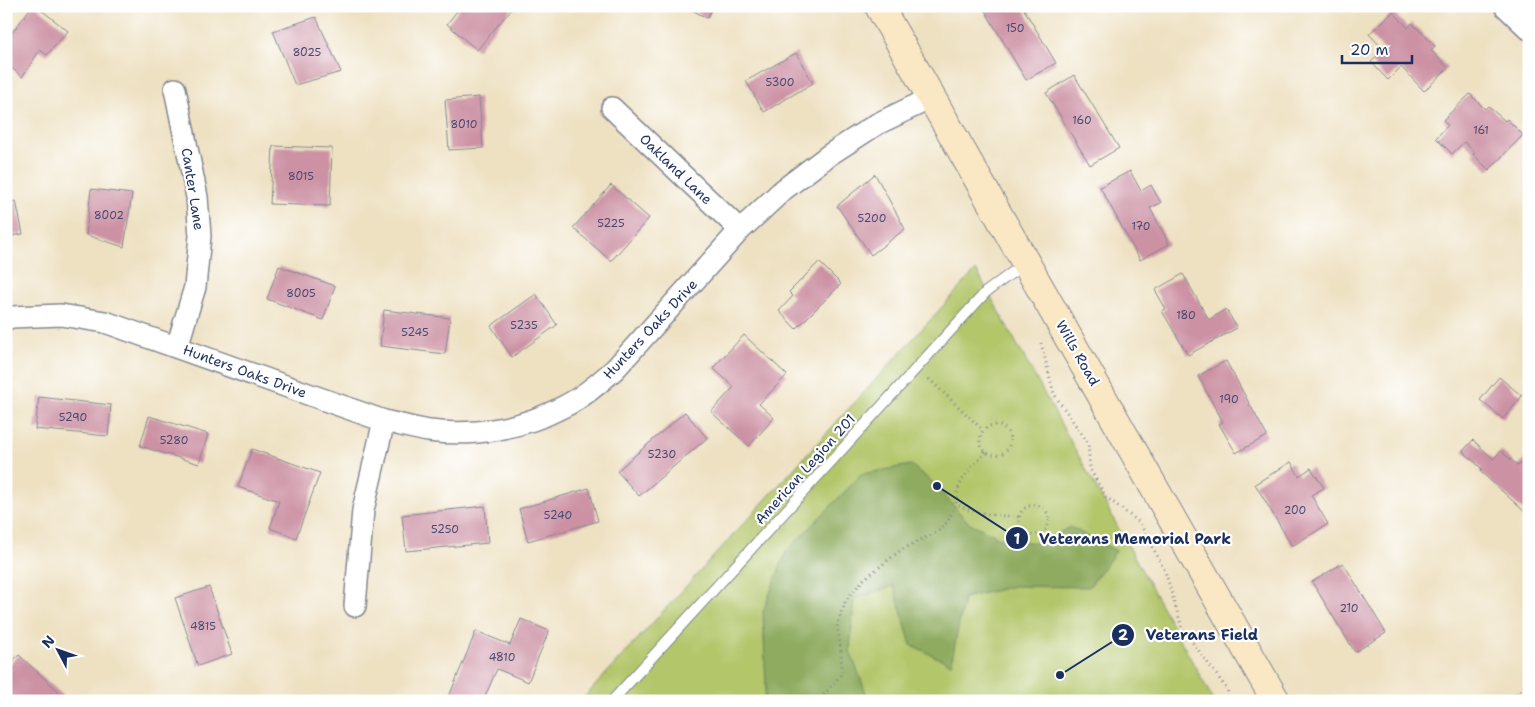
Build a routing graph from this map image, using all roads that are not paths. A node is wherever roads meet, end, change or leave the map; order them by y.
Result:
1 (879, 6) edge
2 (1505, 6) edge
3 (1529, 29) edge
4 (175, 89) dead end
5 (931, 98) junction
6 (612, 108) dead end
7 (740, 230) junction
8 (1026, 262) junction
9 (6, 319) edge
10 (177, 347) junction
11 (384, 421) junction
12 (354, 606) dead end
13 (612, 701) edge
14 (1276, 701) edge

1 - 5 street, Wills Road
2 - 3 street
4 - 10 street, Canter Lane
5 - 7 street, Hunters Oaks Drive
5 - 8 street, Wills Road
6 - 7 street, Oakland Lane
7 - 11 street, Hunters Oaks Drive
8 - 13 lane, American Legion 201
8 - 14 street, Wills Road
9 - 10 street, Hunters Oaks Drive
10 - 11 street, Hunters Oaks Drive
11 - 12 street

